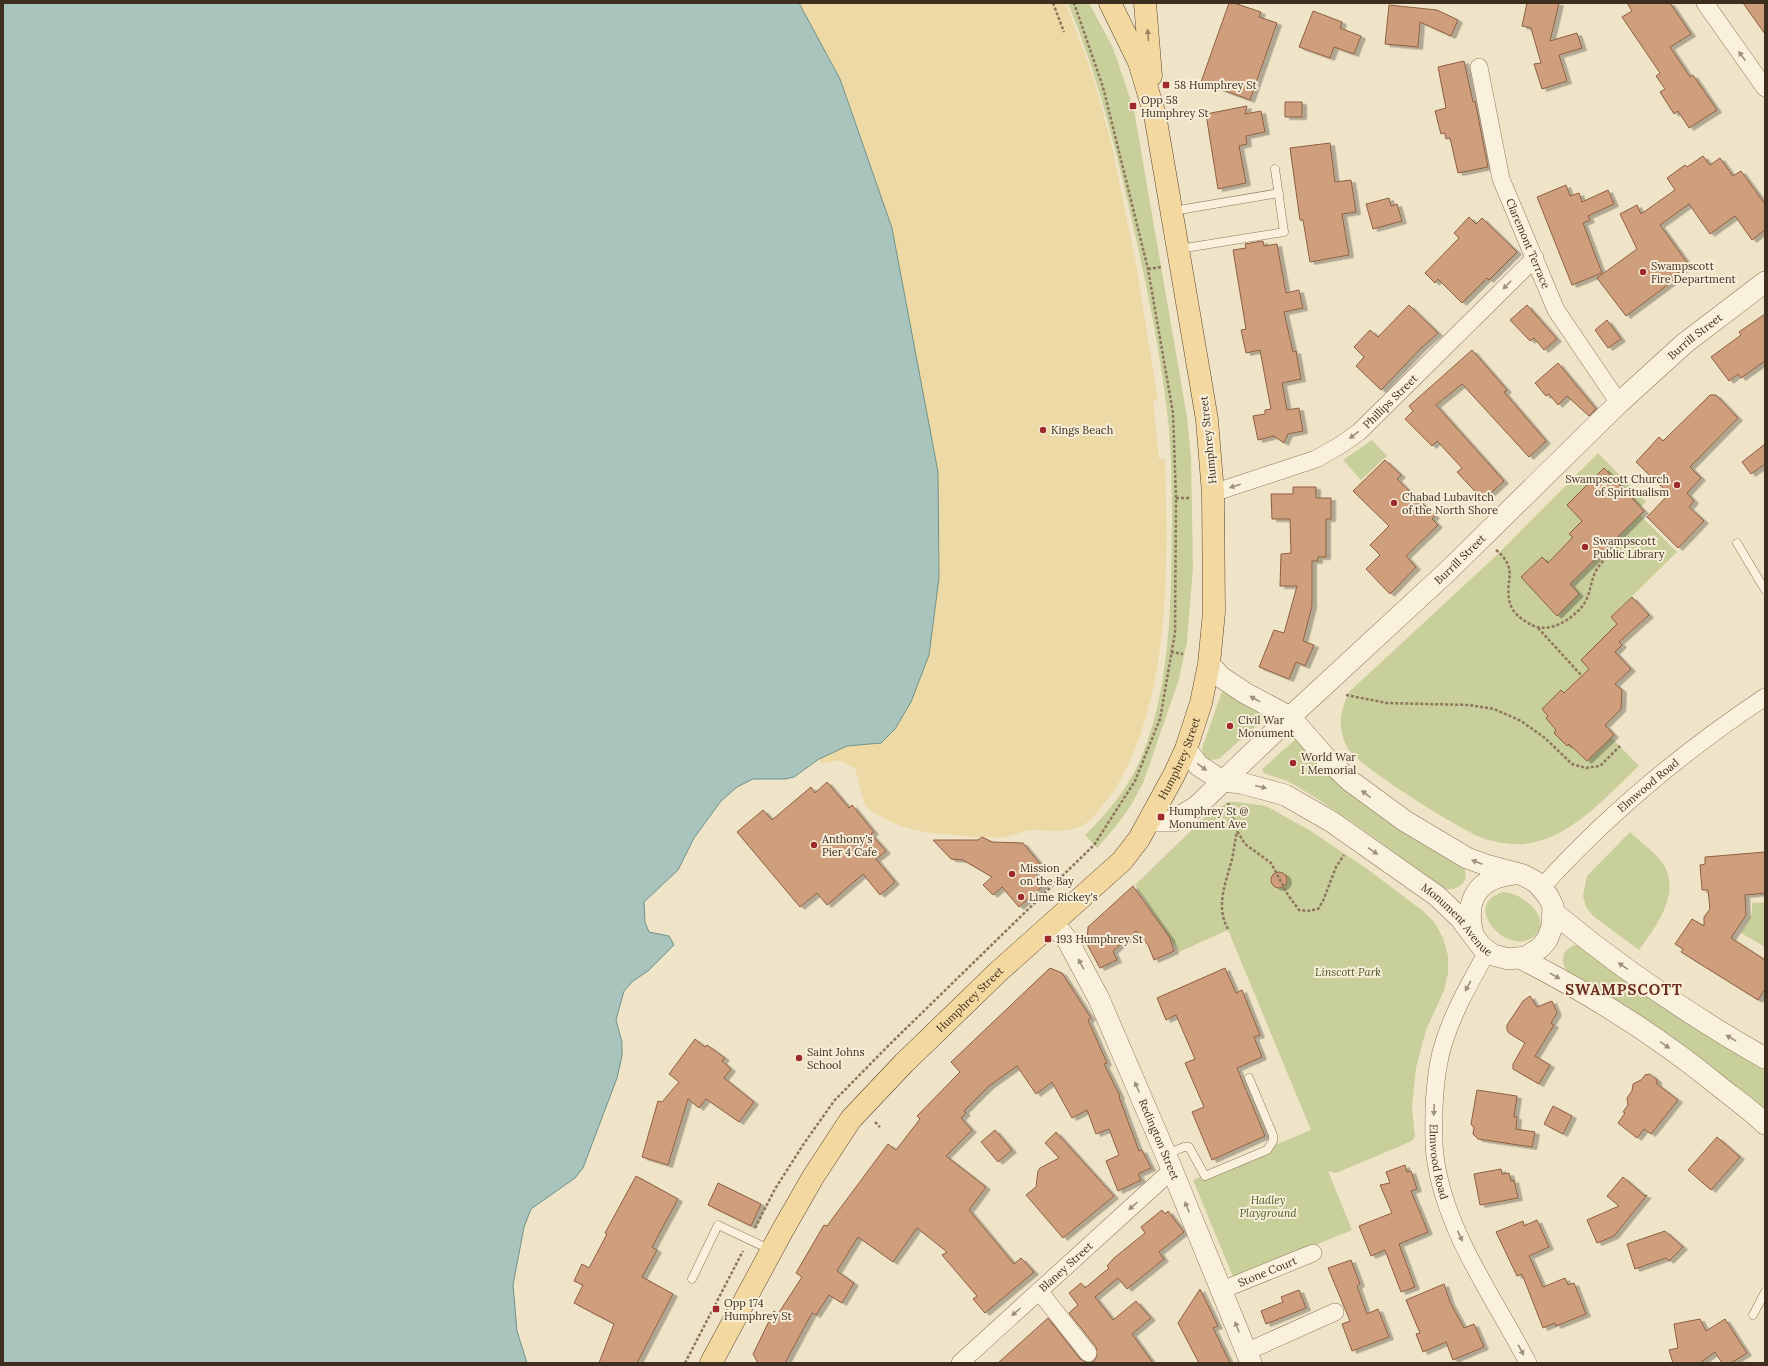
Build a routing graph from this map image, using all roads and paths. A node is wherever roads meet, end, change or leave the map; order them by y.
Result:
1 (1053, 3) edge
2 (1074, 3) edge
3 (1145, 3) edge
4 (1705, 3) edge
5 (1111, 4) edge
6 (1064, 32) dead end
7 (1479, 67) dead end
8 (1765, 88) edge
9 (1154, 115) junction
10 (1275, 169) dead end
11 (1279, 193) junction
12 (1171, 211) junction
13 (1178, 249) junction
14 (1534, 258) junction
15 (1162, 266) dead end
16 (1148, 270) junction
17 (1765, 282) edge
18 (1619, 403) junction
19 (1213, 493) junction
20 (1176, 498) junction
21 (1190, 498) dead end
22 (1481, 538) junction
23 (1737, 543) dead end
24 (1618, 546) dead end
25 (1765, 590) edge
26 (1537, 628) junction
27 (1172, 652) junction
28 (1183, 654) dead end
29 (1209, 664) junction
30 (1581, 675) dead end
31 (1346, 695) dead end
32 (1765, 697) edge
33 (1290, 716) junction
34 (1620, 746) dead end
35 (1186, 749) junction
36 (1222, 781) junction
37 (1228, 802) dead end
38 (1149, 821) junction
39 (1237, 831) junction
40 (1357, 840) junction
41 (1514, 874) junction
42 (1542, 887) junction
43 (1554, 913) junction
44 (1053, 923) junction
45 (1013, 924) dead end
46 (1228, 930) dead end
47 (1473, 934) junction
48 (1487, 952) junction
49 (1520, 958) junction
50 (1765, 1058) edge
51 (1249, 1078) dead end
52 (1765, 1124) edge
53 (1169, 1162) junction
54 (771, 1250) junction
55 (1313, 1253) dead end
56 (692, 1279) dead end
57 (1222, 1290) junction
58 (1039, 1291) junction
59 (1765, 1292) edge
60 (1335, 1312) dead end
61 (1753, 1314) dead end
62 (1088, 1353) dead end
63 (1249, 1357) edge
64 (715, 1362) edge
65 (960, 1363) edge
66 (1528, 1363) edge

1 - 6 path
2 - 16 path
9 -> 3 main road, Humphrey Street
8 -> 4 street
5 - 9 main road, Humphrey Street
7 - 14 street, Claremont Terrace
9 - 12 main road, Humphrey Street
10 - 11 lane
11 - 12 lane
11 - 13 lane
12 - 13 main road, Humphrey Street
13 - 19 main road, Humphrey Street
14 - 18 street, Claremont Terrace
14 -> 19 street, Phillips Street
15 - 16 path
16 - 20 path
17 - 18 street, Burrill Street
18 - 22 street, Burrill Street
19 - 29 main road, Humphrey Street
20 - 21 path
20 - 27 path
22 - 26 path
22 - 33 street, Burrill Street
23 - 25 lane
24 - 26 path
26 - 30 path
27 - 28 path
27 - 45 path
33 -> 29 street
29 - 35 main road, Humphrey Street
31 - 34 path
32 - 42 street, Elmwood Road
33 - 36 street, Burrill Street
41 -> 33 street
35 -> 36 street, Monument Avenue
35 - 38 main road, Humphrey Street
36 - 38 street, Burrill Street
36 -> 40 street, Monument Avenue
37 - 39 path
38 - 44 main road, Humphrey Street
39 - 40 path
39 - 46 path
40 -> 47 street, Monument Avenue
41 - 42 street
41 - 47 street
42 - 43 street
43 - 49 street
50 -> 43 street
53 -> 44 street, Redington Street
44 - 54 main road, Humphrey Street
47 - 48 street, Monument Avenue
48 - 49 street, Monument Avenue
48 -> 66 street, Elmwood Road
49 -> 52 street, Monument Avenue
51 - 53 lane
57 -> 53 street, Redington Street
53 -> 58 street, Blaney Street
54 - 56 lane
54 - 64 main road, Humphrey Street
55 - 57 street, Stone Court
63 -> 57 street, Redington Street
58 - 62 street
58 -> 65 street, Blaney Street
59 - 61 lane
60 - 63 street

